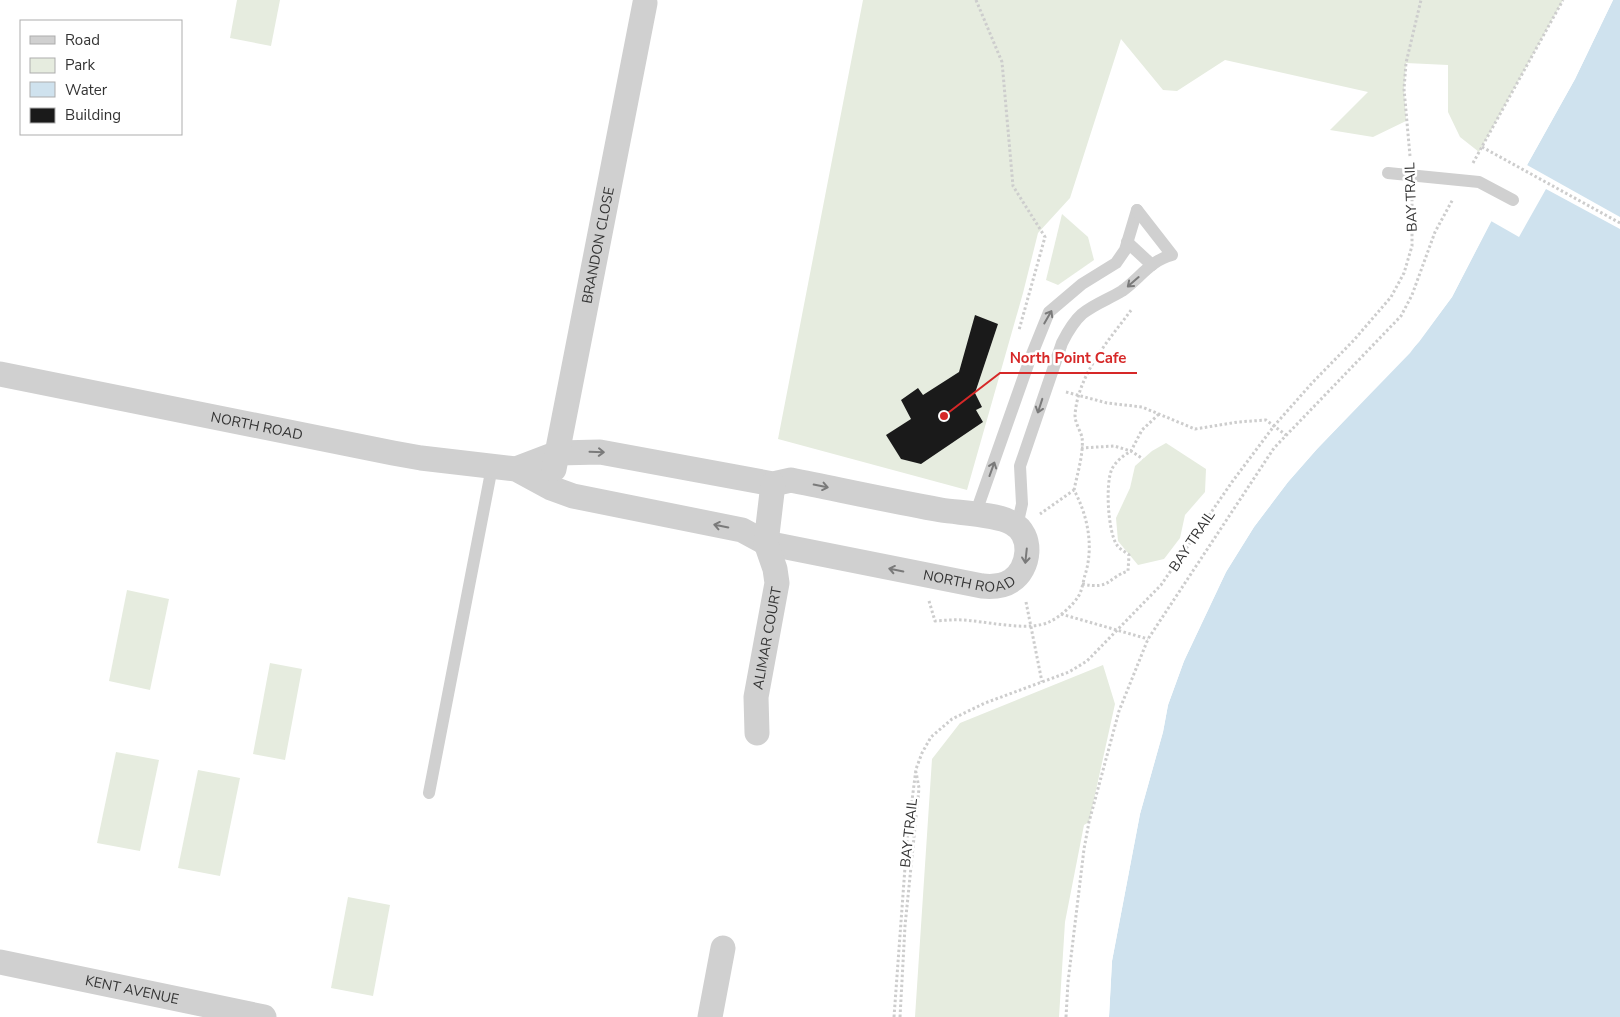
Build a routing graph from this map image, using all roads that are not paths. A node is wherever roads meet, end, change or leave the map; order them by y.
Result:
1 (645, 3) dead end
2 (1388, 173) dead end
3 (1514, 200) dead end
4 (1127, 242) junction
5 (1152, 265) junction
6 (0, 374) edge
7 (558, 453) junction
8 (504, 468) junction
9 (773, 484) junction
10 (551, 488) junction
11 (975, 515) junction
12 (1018, 528) junction
13 (766, 543) junction
14 (757, 733) dead end
15 (429, 793) dead end
16 (723, 948) dead end
17 (0, 962) edge
18 (264, 1017) edge
19 (710, 1017) edge

1 - 7 street, BRANDON CLOSE
2 - 3 lane
4 - 5 lane
4 - 5 lane
11 -> 4 lane
5 -> 12 lane
6 - 8 street, NORTH ROAD
7 - 8 street, NORTH ROAD
7 -> 9 street, NORTH ROAD
7 - 10 street, BRANDON CLOSE
8 - 10 street, NORTH ROAD
8 - 15 lane
9 -> 11 street, NORTH ROAD
9 - 13 street
13 -> 10 street, NORTH ROAD
11 - 12 street, NORTH ROAD
12 -> 13 street, NORTH ROAD
13 - 14 street, ALIMAR COURT
16 - 19 street
17 - 18 street, KENT AVENUE

